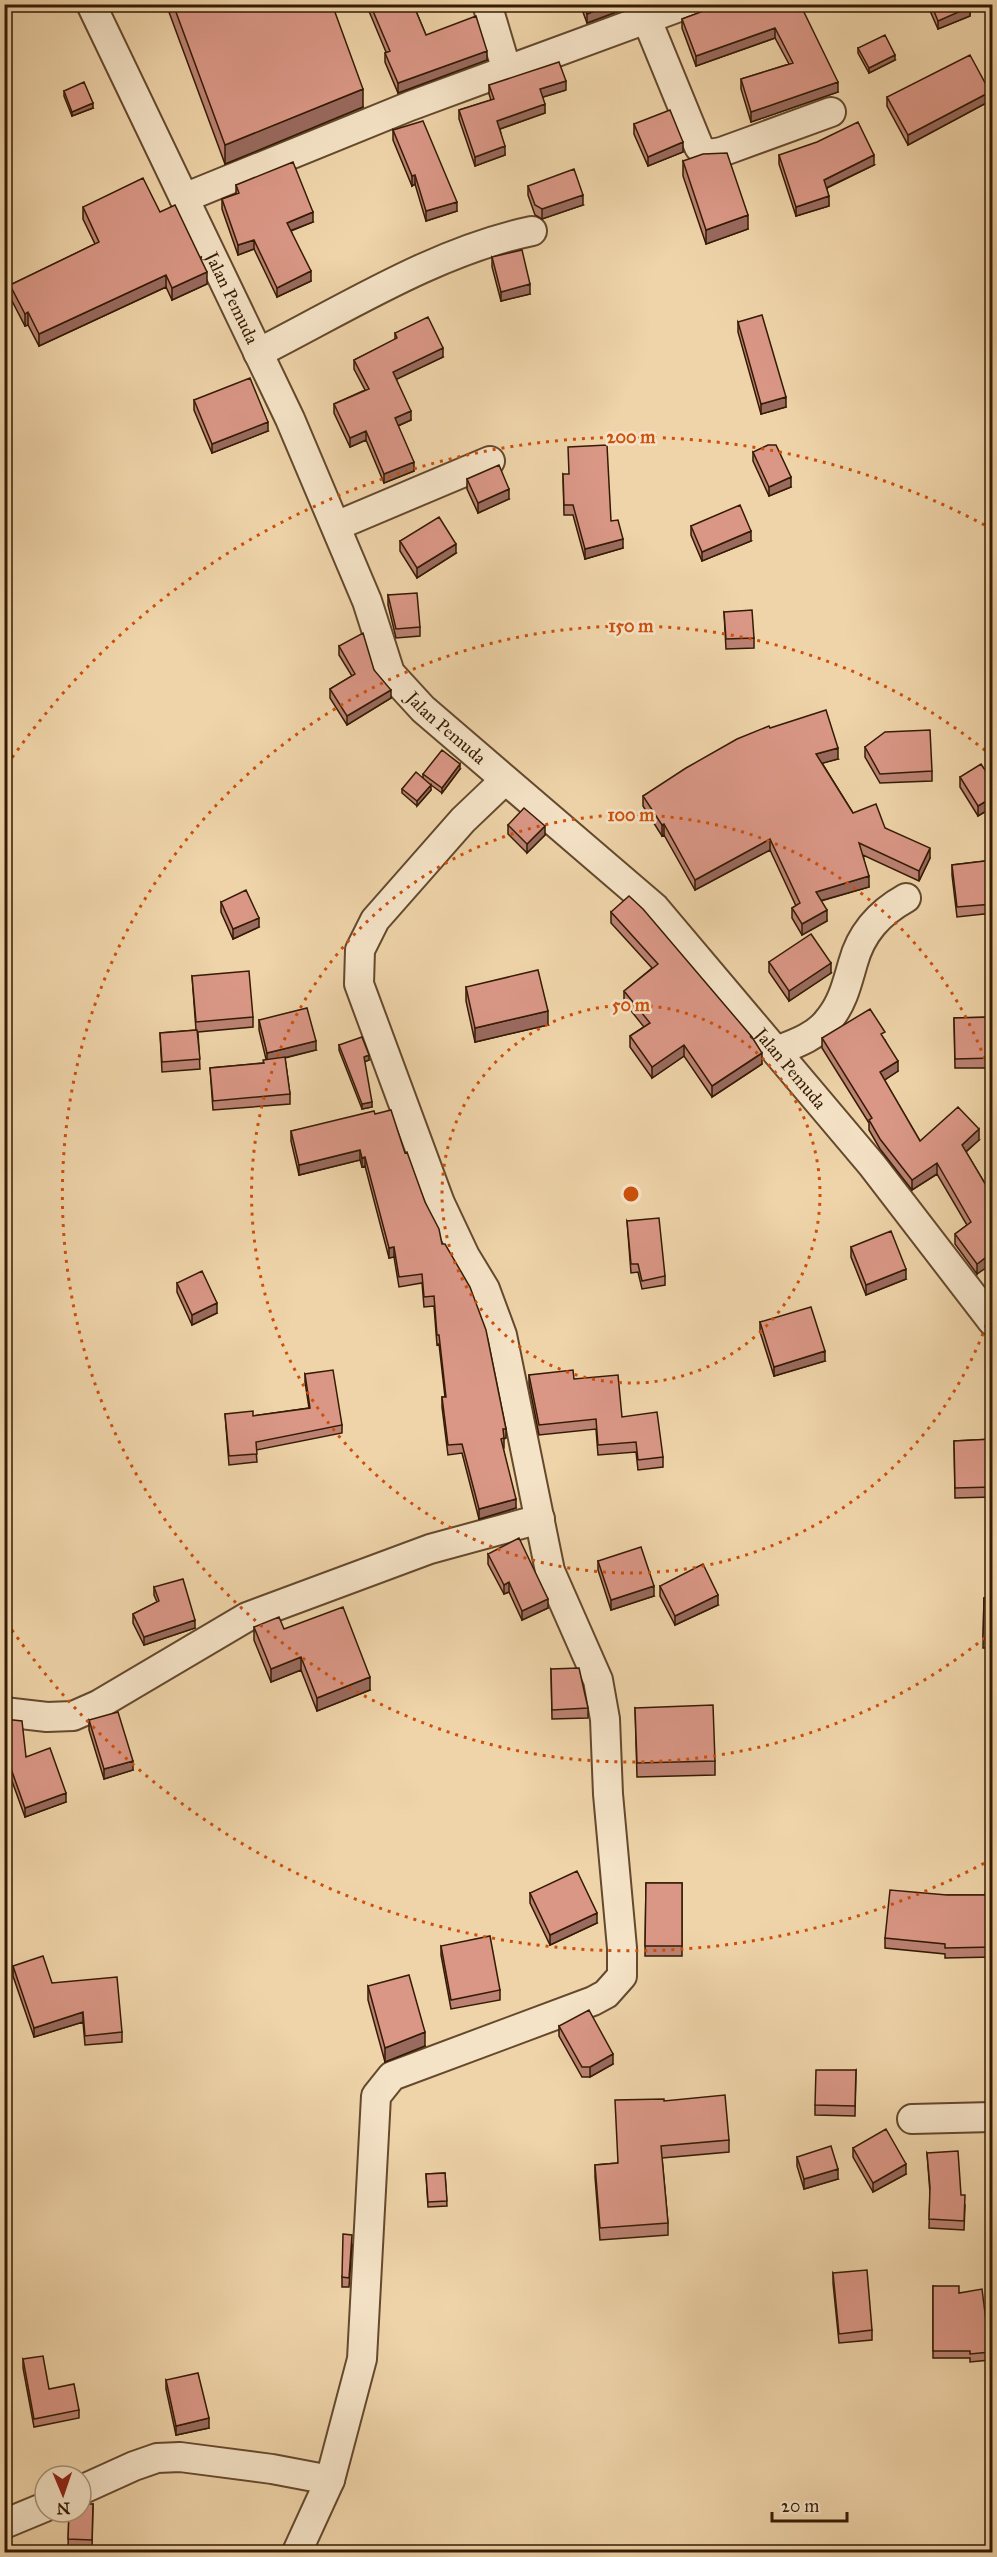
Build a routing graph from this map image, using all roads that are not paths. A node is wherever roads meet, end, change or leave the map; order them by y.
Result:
1 (91, 4) edge
2 (487, 4) edge
3 (687, 4) edge
4 (647, 20) junction
5 (507, 71) junction
6 (831, 112) dead end
7 (184, 198) junction
8 (532, 231) dead end
9 (258, 353) junction
10 (490, 461) dead end
11 (336, 526) junction
12 (505, 780) junction
13 (906, 898) dead end
14 (776, 1051) junction
15 (993, 1321) edge
16 (540, 1519) junction
17 (4, 1712) edge
18 (993, 2117) edge
19 (912, 2119) dead end
20 (330, 2480) junction
21 (93, 2485) edge
22 (33, 2511) edge
23 (4, 2524) edge
24 (297, 2553) edge

1 - 7 street, Jalan Pemuda
2 - 5 street
3 - 4 street
4 - 5 street
4 - 6 street
5 - 7 street
7 - 9 street, Jalan Pemuda
8 - 9 street
9 - 11 street, Jalan Pemuda
10 - 11 street
11 - 12 street, Jalan Pemuda
12 - 14 street, Jalan Pemuda
12 - 16 street
13 - 14 street
14 - 15 street, Jalan Pemuda
16 - 17 street
16 - 20 street
18 - 19 street
20 - 21 street
20 - 24 street
22 - 23 street

